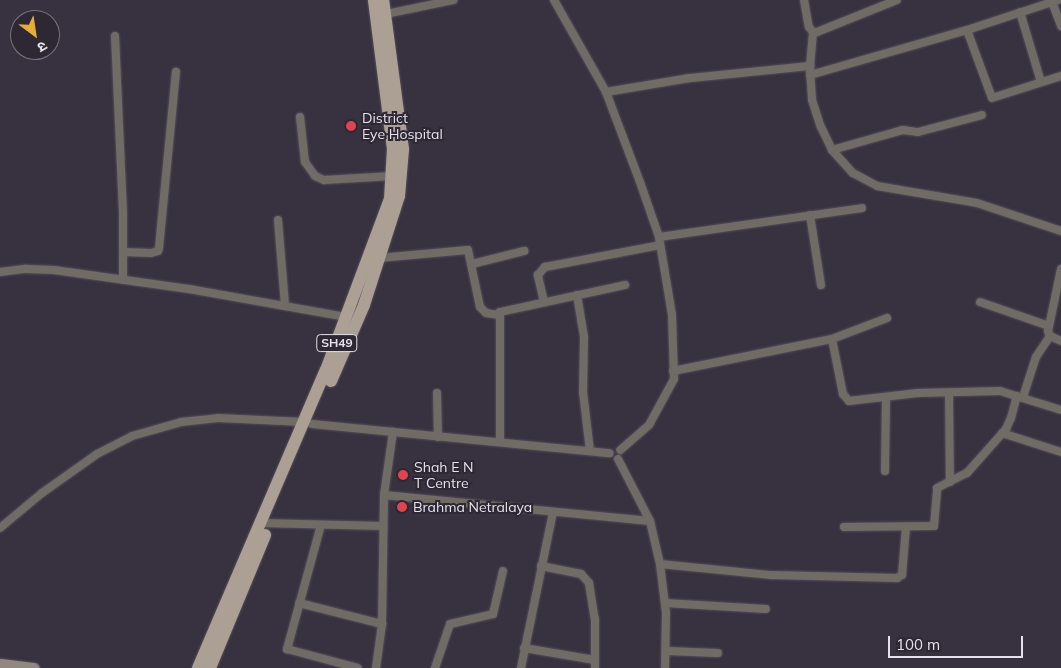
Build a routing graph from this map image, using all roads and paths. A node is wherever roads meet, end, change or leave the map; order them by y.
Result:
1 (374, 0) edge
2 (383, 0) edge
3 (453, 0) edge
4 (554, 0) edge
5 (804, 0) edge
6 (897, 0) edge
7 (1055, 1) edge
8 (1020, 12) junction
9 (380, 15) junction
10 (1061, 26) edge
11 (967, 30) junction
12 (813, 32) junction
13 (115, 36) dead end
14 (810, 66) junction
15 (176, 72) dead end
16 (810, 75) junction
17 (1061, 76) edge
18 (1041, 82) junction
19 (606, 92) junction
20 (982, 115) dead end
21 (300, 117) dead end
22 (832, 150) junction
23 (393, 176) junction
24 (862, 208) dead end
25 (810, 214) junction
26 (278, 220) dead end
27 (1061, 232) edge
28 (659, 241) junction
29 (524, 251) dead end
30 (123, 252) junction
31 (379, 258) junction
32 (472, 264) junction
33 (1061, 269) edge
34 (0, 272) edge
35 (123, 280) junction
36 (625, 285) dead end
37 (822, 285) dead end
38 (577, 295) junction
39 (544, 302) junction
40 (980, 302) dead end
41 (285, 306) junction
42 (498, 315) junction
43 (346, 317) junction
44 (887, 318) dead end
45 (1049, 326) junction
46 (1050, 336) junction
47 (832, 339) junction
48 (1061, 341) edge
49 (674, 371) junction
50 (949, 392) junction
51 (437, 393) dead end
52 (886, 397) junction
53 (1020, 397) junction
54 (1061, 410) edge
55 (308, 423) junction
56 (392, 432) junction
57 (1002, 433) junction
58 (438, 437) junction
59 (500, 442) junction
60 (620, 450) junction
61 (590, 451) junction
62 (610, 452) junction
63 (1061, 452) edge
64 (618, 459) junction
65 (885, 471) dead end
66 (950, 482) junction
67 (384, 496) junction
68 (553, 512) junction
69 (650, 522) junction
70 (265, 523) junction
71 (321, 525) junction
72 (382, 526) junction
73 (844, 527) dead end
74 (906, 527) junction
75 (0, 528) edge
76 (660, 564) junction
77 (541, 566) junction
78 (503, 571) dead end
79 (299, 603) junction
80 (665, 603) junction
81 (766, 609) dead end
82 (382, 624) junction
83 (524, 648) junction
84 (666, 651) junction
85 (718, 653) dead end
86 (0, 664) edge
87 (595, 664) edge
88 (34, 668) edge
89 (198, 668) edge
90 (210, 668) edge
91 (358, 668) edge
92 (376, 668) edge
93 (436, 668) edge
94 (521, 668) edge
95 (665, 668) edge

1 - 9 main road, SH49
2 - 9 main road, SH49
3 - 9 street
4 - 19 street
5 - 12 street
6 - 12 street
7 - 8 street
7 - 10 street
8 - 11 street
8 - 18 street
9 - 23 main road, SH49
9 - 31 main road, SH49
11 - 16 street
11 - 18 street
12 - 14 street
13 - 30 street
14 - 16 street
14 - 19 street
15 - 30 street
16 - 22 street
17 - 18 street
19 - 28 street
20 - 22 street
21 - 23 street
22 - 27 street
23 - 43 main road, SH49
24 - 25 street
25 - 28 street
25 - 37 street
26 - 41 street
28 - 39 street
28 - 49 street
29 - 32 street
30 - 35 street
31 - 32 street
31 - 55 main road, SH49
32 - 42 street
33 - 45 street
34 - 35 street
35 - 41 street
36 - 38 street
38 - 39 street
38 - 61 street
39 - 42 street
40 - 45 street
41 - 43 street
42 - 59 street
43 - 55 main road, SH49
44 - 47 street
45 - 46 street
46 - 48 street
46 - 53 street
47 - 49 street
47 - 52 street
49 - 60 street
50 - 52 street
50 - 53 street
50 - 66 street
51 - 58 street
52 - 65 street
53 - 54 street
53 - 57 street
55 - 56 street
55 - 70 main road, SH49
55 - 75 street
56 - 58 street
56 - 67 street
57 - 63 street
57 - 66 street
58 - 59 street
59 - 61 street
60 - 62 street
60 - 64 street
61 - 62 street
62 - 64 street
64 - 69 street
66 - 74 street
67 - 68 street
67 - 72 street
68 - 69 street
68 - 77 street
69 - 76 street
70 - 71 street
70 - 89 main road, SH49
70 - 90 main road, SH49
71 - 72 street
71 - 79 street
72 - 82 street
73 - 74 street
74 - 76 street
76 - 80 street
77 - 83 street
77 - 87 street
78 - 93 street
79 - 82 street
79 - 91 street
80 - 81 street
80 - 84 street
82 - 92 street
83 - 87 street
83 - 94 street
84 - 85 street
84 - 95 street
86 - 88 street

